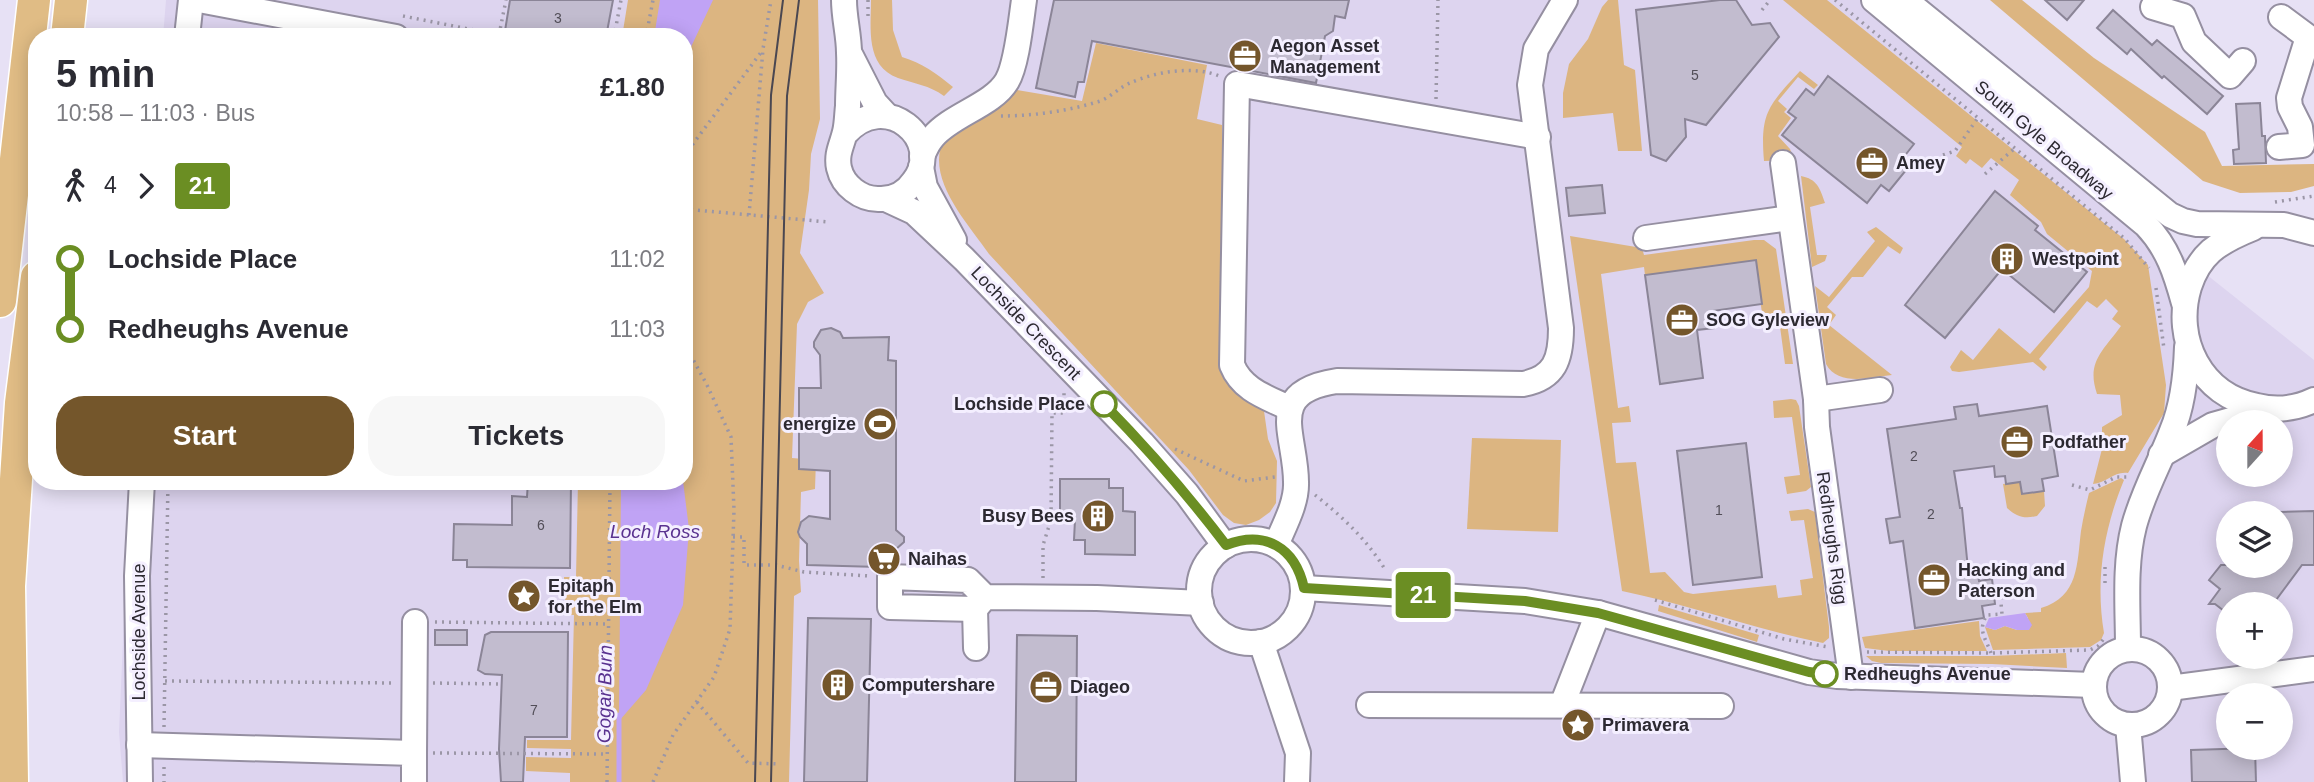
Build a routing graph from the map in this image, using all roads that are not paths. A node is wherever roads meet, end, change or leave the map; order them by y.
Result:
1 (19, 0) edge
2 (34, 0) edge
3 (71, 0) edge
4 (191, 0) edge
5 (199, 0) edge
6 (844, 0) edge
7 (1024, 0) edge
8 (1565, 0) edge
9 (1874, 0) edge
10 (1905, 0) edge
11 (2153, 7) dead end
12 (2190, 8) edge
13 (2281, 17) dead end
14 (396, 26) edge
15 (31, 28) edge
16 (68, 28) edge
17 (188, 28) edge
18 (2311, 36) edge
19 (849, 52) junction
20 (28, 53) edge
21 (2243, 61) dead end
22 (0, 104) edge
23 (957, 117) junction
24 (894, 118) junction
25 (845, 134) junction
26 (1538, 137) junction
27 (2298, 145) edge
28 (921, 162) junction
29 (1783, 163) dead end
30 (886, 199) junction
31 (2314, 215) edge
32 (1790, 218) junction
33 (2271, 218) junction
34 (2314, 233) edge
35 (1646, 239) dead end
36 (964, 259) junction
37 (0, 301) edge
38 (2184, 303) junction
39 (2187, 344) junction
40 (28, 348) edge
41 (1880, 390) dead end
42 (1816, 398) junction
43 (2311, 404) edge
44 (1289, 408) junction
45 (2270, 409) junction
46 (2161, 455) junction
47 (142, 490) edge
48 (1226, 545) junction
49 (1276, 545) junction
50 (890, 577) road end
51 (1304, 588) junction
52 (980, 603) junction
53 (1200, 603) junction
54 (1598, 613) junction
55 (415, 622) road end
56 (1261, 642) junction
57 (976, 648) dead end
58 (2128, 648) junction
59 (2314, 669) edge
60 (1851, 677) junction
61 (2093, 685) junction
62 (2171, 688) junction
63 (1368, 705) dead end
64 (1562, 705) junction
65 (1721, 706) dead end
66 (2128, 725) junction
67 (152, 745) junction
68 (414, 753) junction
69 (12, 782) edge
70 (140, 782) edge
71 (414, 782) edge
72 (1297, 782) edge
73 (2133, 782) edge

1 - 22 main road
2 - 15 main road
3 - 16 main road
4 - 17 street
5 - 14 street
6 - 19 street, Lochside Crescent
7 - 23 street
8 - 26 street
9 - 38 street, South Gyle Broadway
10 - 33 street, South Gyle Broadway
11 - 12 street
12 - 21 street
13 - 18 street
18 - 27 street
19 - 24 street, Lochside Crescent
19 - 25 street, Lochside Crescent
20 - 37 main road
23 - 24 street
23 - 28 street
24 - 25 street
24 - 28 street, Lochside Crescent
25 - 30 street, Lochside Crescent
26 - 44 street
26 - 44 street
28 - 30 street
28 - 36 street, Lochside Crescent
29 - 32 street, Redheughs Rigg
30 - 36 street, Lochside Crescent
31 - 33 street
32 - 35 street
32 - 42 street, Redheughs Rigg
33 - 34 street, South Gyle Broadway
33 - 38 street, South Gyle Broadway
36 - 48 street, Lochside Crescent
38 - 39 street, South Gyle Broadway
39 - 45 street, South Gyle Broadway
39 - 46 street
40 - 69 main road
41 - 42 street
42 - 60 street, Redheughs Rigg
43 - 45 street, South Gyle Broadway
44 - 49 street
45 - 46 street
46 - 58 street
47 - 67 street, Lochside Avenue
48 - 49 street
48 - 53 street
49 - 51 street
50 - 52 street
51 - 54 street
51 - 56 street
52 - 53 street
52 - 57 street
53 - 56 street
54 - 60 street
54 - 64 street
55 - 68 street
56 - 72 street
58 - 61 street
58 - 62 street
59 - 62 street
60 - 61 street
61 - 66 street
62 - 66 street
63 - 64 street
64 - 65 street
66 - 73 street
67 - 68 street
67 - 70 street, Lochside Avenue
68 - 71 street

